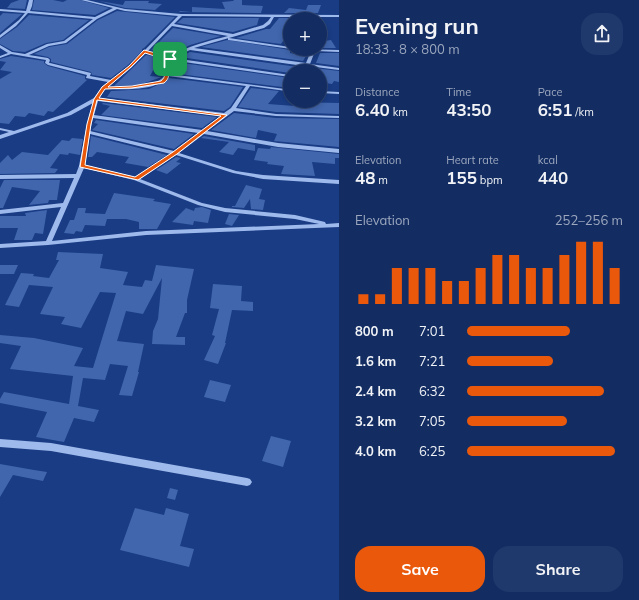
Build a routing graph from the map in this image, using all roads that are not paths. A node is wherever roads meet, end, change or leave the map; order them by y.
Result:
1 (31, 0) edge
2 (83, 0) edge
3 (116, 8) junction
4 (0, 10) edge
5 (28, 11) junction
6 (181, 15) junction
7 (273, 15) junction
8 (283, 15) edge
9 (339, 16) edge
10 (327, 17) edge
11 (96, 18) junction
12 (171, 26) junction
13 (236, 36) junction
14 (0, 37) edge
15 (224, 39) junction
16 (0, 46) edge
17 (283, 47) edge
18 (192, 48) junction
19 (327, 51) edge
20 (339, 51) edge
21 (144, 52) junction
22 (11, 54) junction
23 (25, 55) junction
24 (0, 57) edge
25 (170, 59) junction
26 (300, 64) edge
27 (327, 68) edge
28 (339, 69) edge
29 (167, 75) junction
30 (283, 75) edge
31 (112, 82) junction
32 (249, 85) junction
33 (104, 88) junction
34 (283, 89) edge
35 (327, 92) edge
36 (339, 92) edge
37 (96, 99) junction
38 (233, 109) junction
39 (225, 115) junction
40 (92, 116) junction
41 (339, 117) edge
42 (0, 129) edge
43 (14, 132) junction
44 (89, 132) junction
45 (203, 132) junction
46 (0, 137) edge
47 (339, 151) edge
48 (175, 153) junction
49 (82, 166) junction
50 (77, 176) junction
51 (0, 177) edge
52 (136, 179) junction
53 (339, 182) edge
54 (64, 205) junction
55 (0, 212) edge
56 (337, 225) edge
57 (48, 244) junction
58 (0, 246) edge
59 (0, 443) edge
60 (247, 482) dead end

1 - 5 street
2 - 3 street
3 - 6 street
3 - 11 street
4 - 5 street
5 - 11 street
5 - 14 street
6 - 7 street
6 - 12 street
7 - 8 street
7 - 13 street
9 - 10 street
11 - 23 street
12 - 13 street
12 - 21 street
13 - 15 street
15 - 17 street
15 - 18 street
16 - 22 street
18 - 25 street
18 - 26 street
19 - 20 street
21 - 25 street
21 - 31 street
22 - 23 street
22 - 24 street
23 - 31 street
25 - 29 street
25 - 30 street
27 - 28 street
29 - 32 street
29 - 33 street
31 - 33 street
32 - 34 street
32 - 38 street
33 - 37 street
35 - 36 street
37 - 39 street
37 - 40 street
37 - 43 street
38 - 39 street
38 - 41 street
39 - 45 street
40 - 44 street
40 - 45 street
42 - 43 street
43 - 46 street
44 - 48 street
44 - 49 street
45 - 47 street
45 - 48 street
48 - 52 street
48 - 53 street
49 - 50 street
49 - 52 street
50 - 51 street
50 - 54 street
52 - 56 street
54 - 55 street
54 - 57 street
56 - 57 street
57 - 58 street
59 - 60 street

